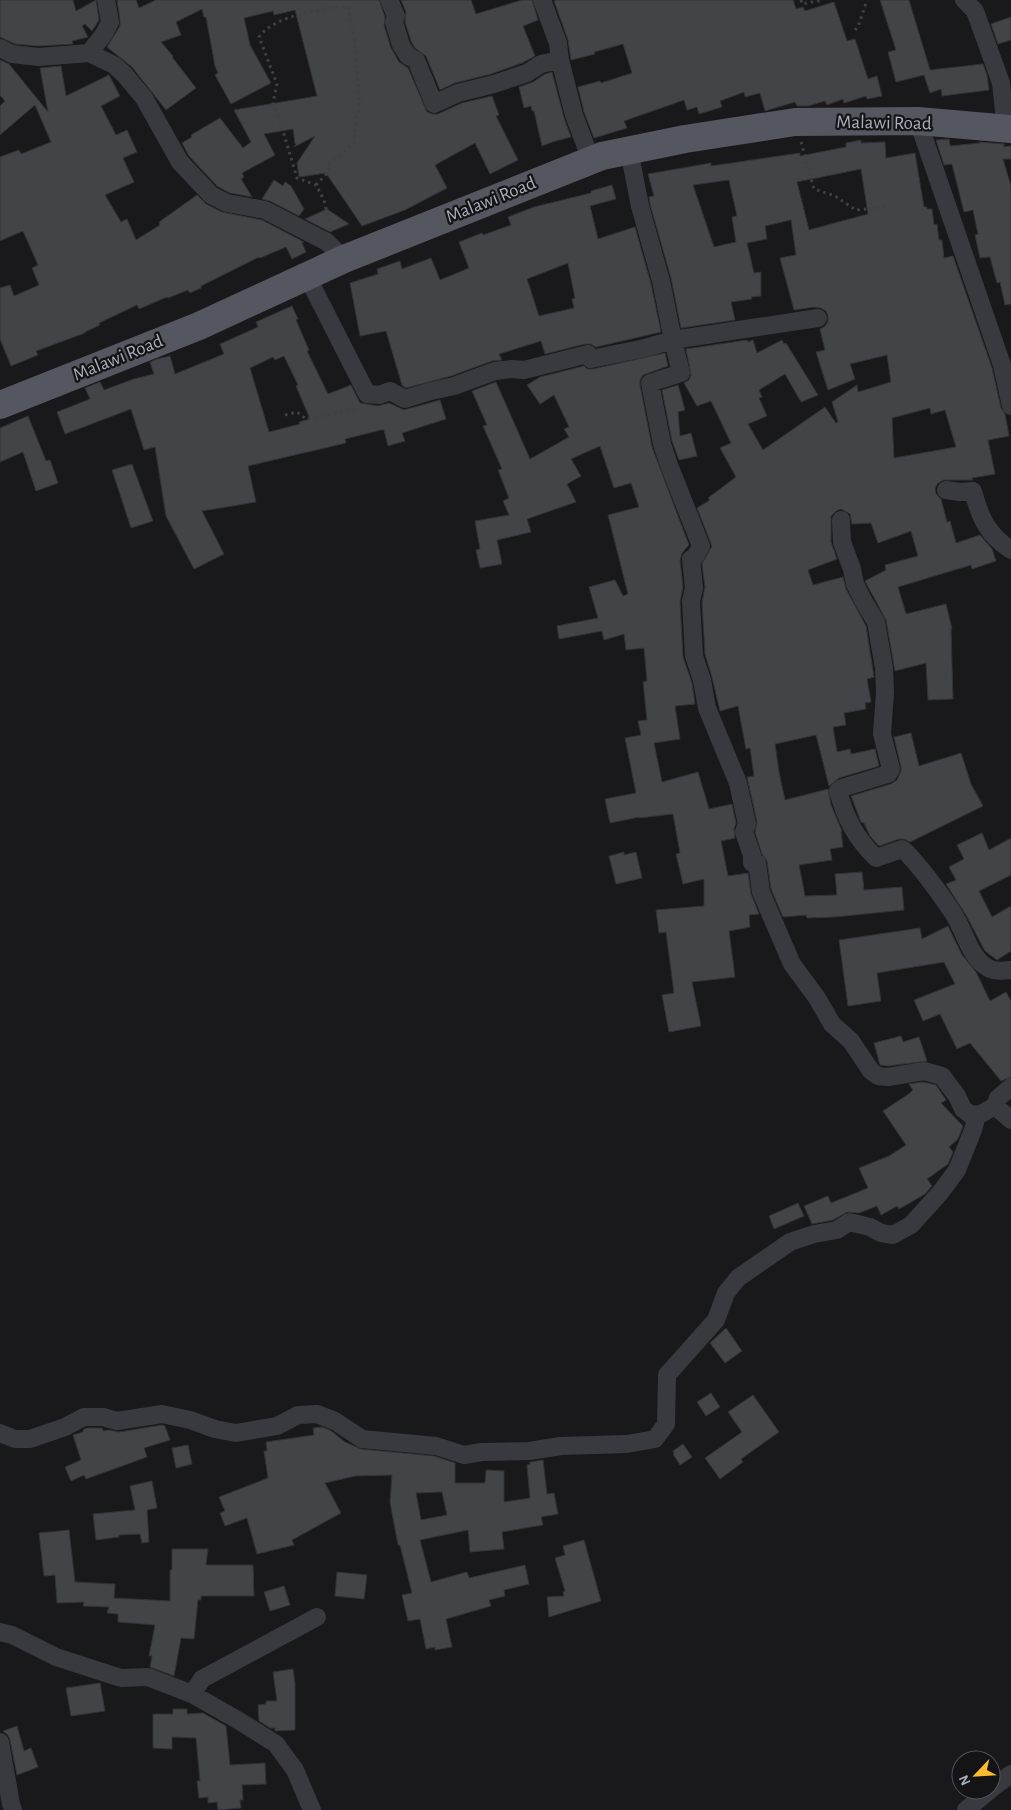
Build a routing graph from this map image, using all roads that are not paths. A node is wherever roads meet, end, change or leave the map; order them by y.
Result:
1 (106, 0) edge
2 (389, 0) edge
3 (542, 0) edge
4 (964, 0) edge
5 (0, 48) edge
6 (88, 53) junction
7 (560, 60) junction
8 (918, 121) junction
9 (1008, 129) edge
10 (629, 150) junction
11 (591, 160) junction
12 (335, 251) junction
13 (307, 276) junction
14 (818, 318) dead end
15 (673, 340) junction
16 (0, 405) edge
17 (1011, 406) edge
18 (946, 490) dead end
19 (841, 520) dead end
20 (1011, 550) edge
21 (1011, 970) edge
22 (1011, 1087) edge
23 (995, 1106) junction
24 (977, 1115) junction
25 (1011, 1120) edge
26 (0, 1433) edge
27 (317, 1618) dead end
28 (0, 1632) edge
29 (192, 1694) junction
30 (0, 1742) edge
31 (1011, 1774) edge
32 (1001, 1782) edge
33 (978, 1800) edge
34 (13, 1810) edge
35 (312, 1810) edge
36 (966, 1810) edge

1 - 6 street
2 - 7 street
3 - 7 street
4 - 9 street
5 - 6 street
6 - 12 street
7 - 11 street
8 - 9 main road, Malawi Road
8 - 10 main road, Malawi Road
8 - 17 street
10 - 11 main road, Malawi Road
10 - 15 street
11 - 12 main road, Malawi Road
12 - 13 main road, Malawi Road
13 - 15 street
13 - 16 main road, Malawi Road
14 - 15 street
15 - 24 street
18 - 20 street
19 - 21 street
22 - 23 street
23 - 24 street
23 - 25 street
24 - 26 street
27 - 29 street
28 - 29 street
29 - 35 street
30 - 34 street
31 - 32 street
33 - 36 street

